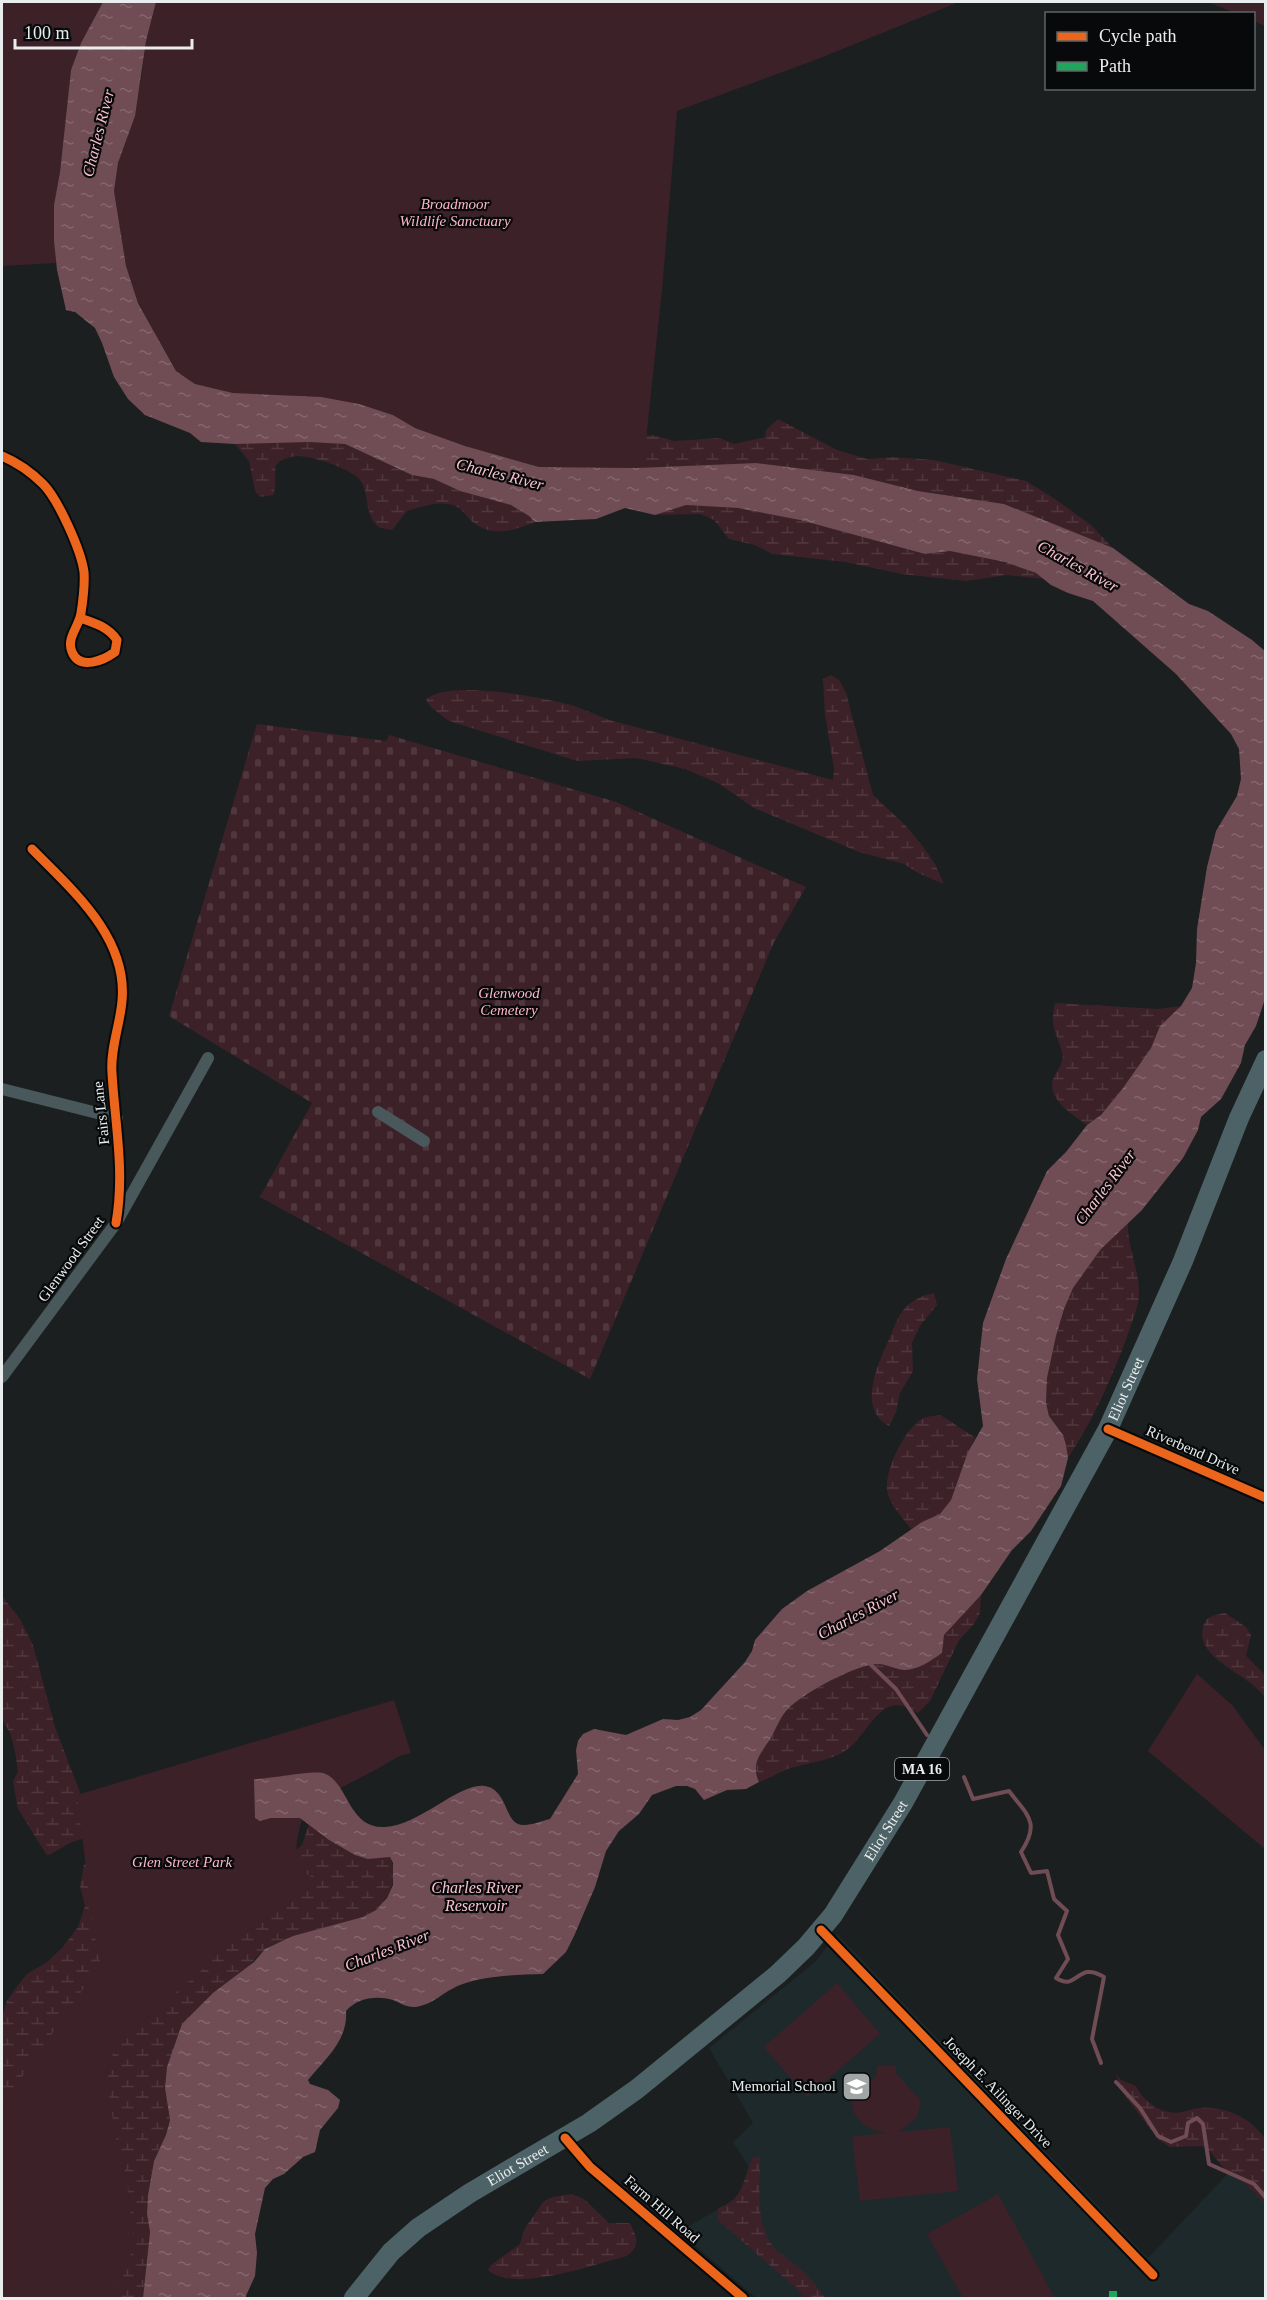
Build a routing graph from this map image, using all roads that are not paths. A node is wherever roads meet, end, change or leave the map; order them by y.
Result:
1 (2, 456) edge
2 (80, 618) dead end
3 (32, 849) dead end
4 (208, 1058) dead end
5 (1266, 1060) edge
6 (2, 1089) edge
7 (378, 1112) dead end
8 (117, 1118) junction
9 (424, 1141) dead end
10 (116, 1223) junction
11 (2, 1377) edge
12 (1108, 1429) junction
13 (1266, 1498) edge
14 (821, 1930) junction
15 (565, 2138) junction
16 (1154, 2275) dead end
17 (354, 2298) edge
18 (743, 2298) edge

1 - 2 street
3 - 8 street, Fairs Lane
4 - 10 street, Glenwood Street
5 - 12 main road, Eliot Street / MA 16
6 - 8 street
7 - 9 street
8 - 10 street, Fairs Lane
10 - 11 street, Glenwood Street
12 - 13 street, Riverbend Drive
12 - 14 main road, Eliot Street / MA 16
14 - 15 main road, Eliot Street / MA 16
14 - 16 street, Joseph E. Ailinger Drive
15 - 17 main road, Eliot Street / MA 16
15 - 18 street, Farm Hill Road

